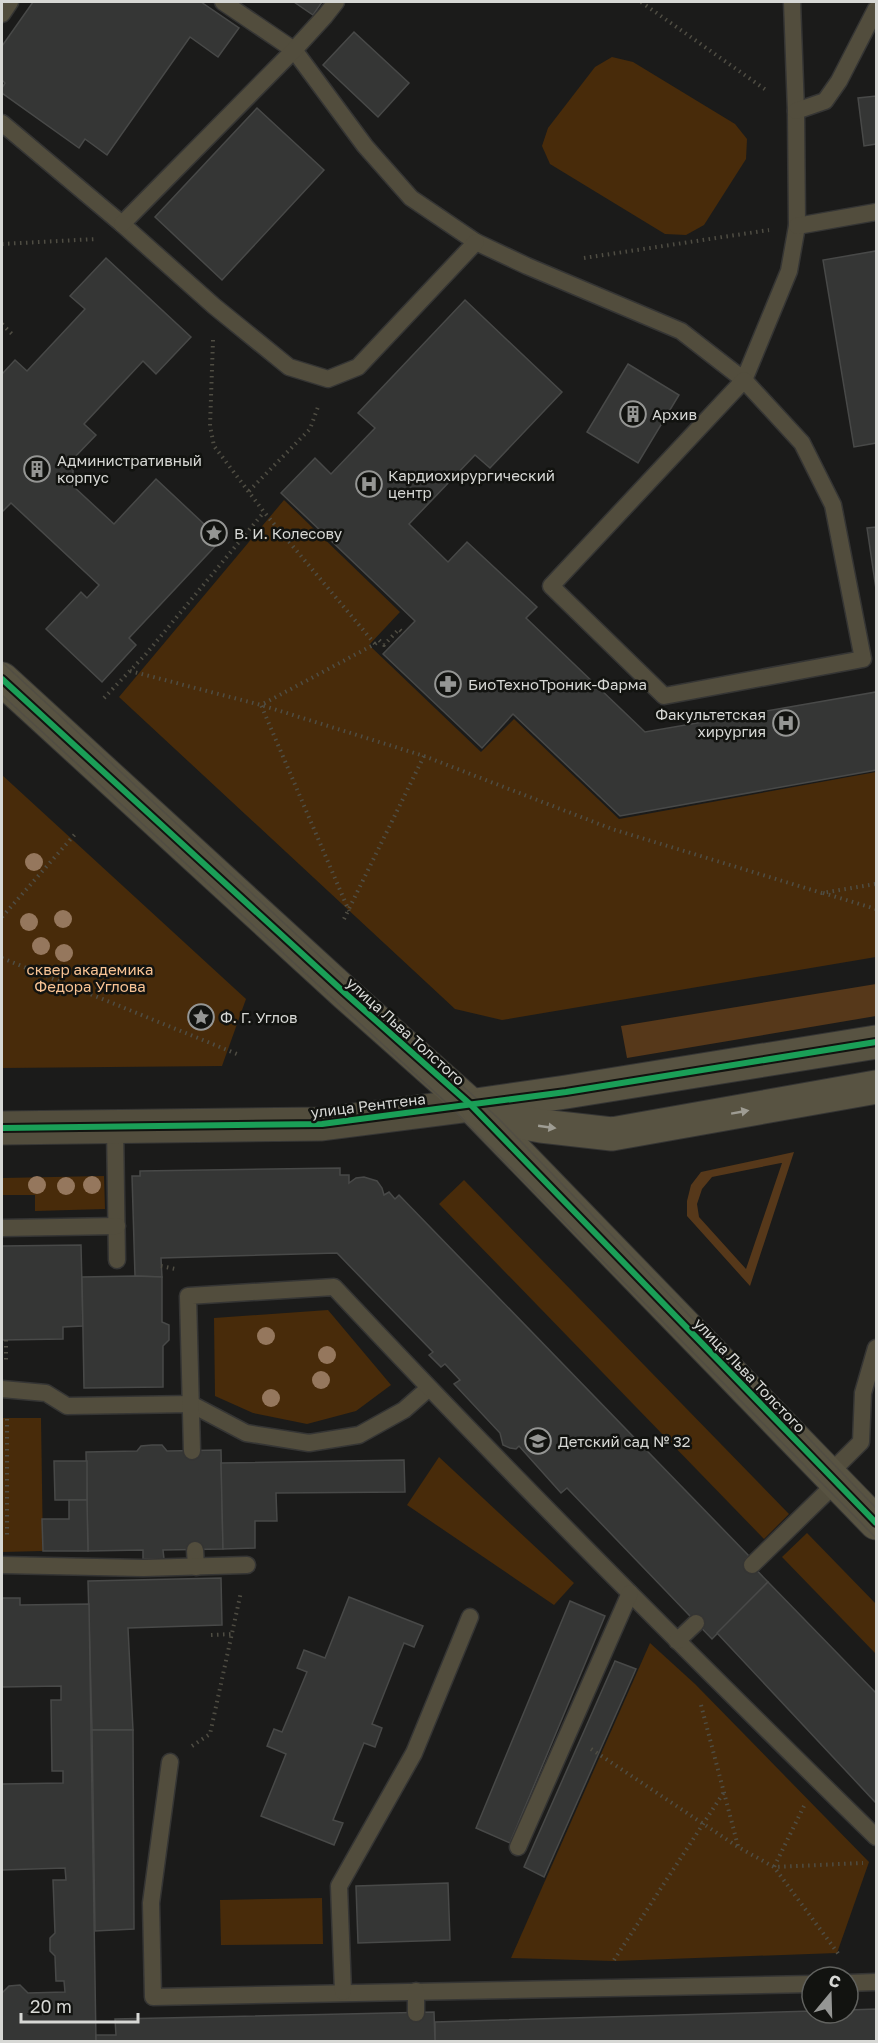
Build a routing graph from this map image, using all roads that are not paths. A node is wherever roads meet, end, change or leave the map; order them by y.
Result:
1 (10, 2) edge
2 (223, 2) edge
3 (336, 2) edge
4 (792, 2) edge
5 (876, 9) edge
6 (2, 14) edge
7 (294, 50) junction
8 (796, 111) junction
9 (2, 123) edge
10 (876, 212) edge
11 (122, 224) junction
12 (796, 226) junction
13 (476, 242) junction
14 (744, 380) junction
15 (2, 679) edge
16 (876, 1042) edge
17 (876, 1087) edge
18 (471, 1105) junction
19 (2, 1128) edge
20 (115, 1128) junction
21 (117, 1226) junction
22 (2, 1228) edge
23 (117, 1260) dead end
24 (876, 1348) edge
25 (429, 1388) junction
26 (4, 1389) edge
27 (191, 1404) junction
28 (192, 1451) dead end
29 (833, 1478) junction
30 (876, 1523) edge
31 (4, 1565) edge
32 (247, 1565) road end
33 (752, 1565) dead end
34 (630, 1593) junction
35 (470, 1617) dead end
36 (696, 1623) dead end
37 (681, 1645) junction
38 (170, 1762) road end
39 (876, 1837) edge
40 (518, 1847) dead end
41 (876, 1982) edge
42 (860, 1983) edge
43 (800, 1984) edge
44 (416, 1991) junction
45 (343, 1992) junction
46 (416, 2013) dead end

1 - 6 lane
2 - 7 lane
3 - 7 lane
4 - 8 lane
5 - 8 lane
7 - 11 lane
7 - 13 lane
8 - 12 lane
9 - 11 lane
10 - 12 lane
11 - 13 lane
12 - 14 lane
13 - 14 lane
14 - 14 lane
15 - 18 street, улица Льва Толстого
16 - 18 street, улица Рентгена
18 -> 17 street
18 - 20 street, улица Рентгена
18 - 29 street, улица Льва Толстого
19 - 20 street, улица Рентгена
20 - 21 lane
21 - 22 lane
21 - 23 lane
24 - 29 lane
25 - 27 lane
25 - 27 lane
25 - 34 lane
26 - 27 lane
27 - 28 lane
29 - 30 street, улица Льва Толстого
29 - 33 lane
31 - 32 lane
34 - 37 lane
34 - 40 lane
35 - 45 lane
36 - 37 lane
37 - 39 lane
38 - 45 lane
41 - 42 lane
43 - 44 lane
44 - 45 lane
44 - 46 lane

